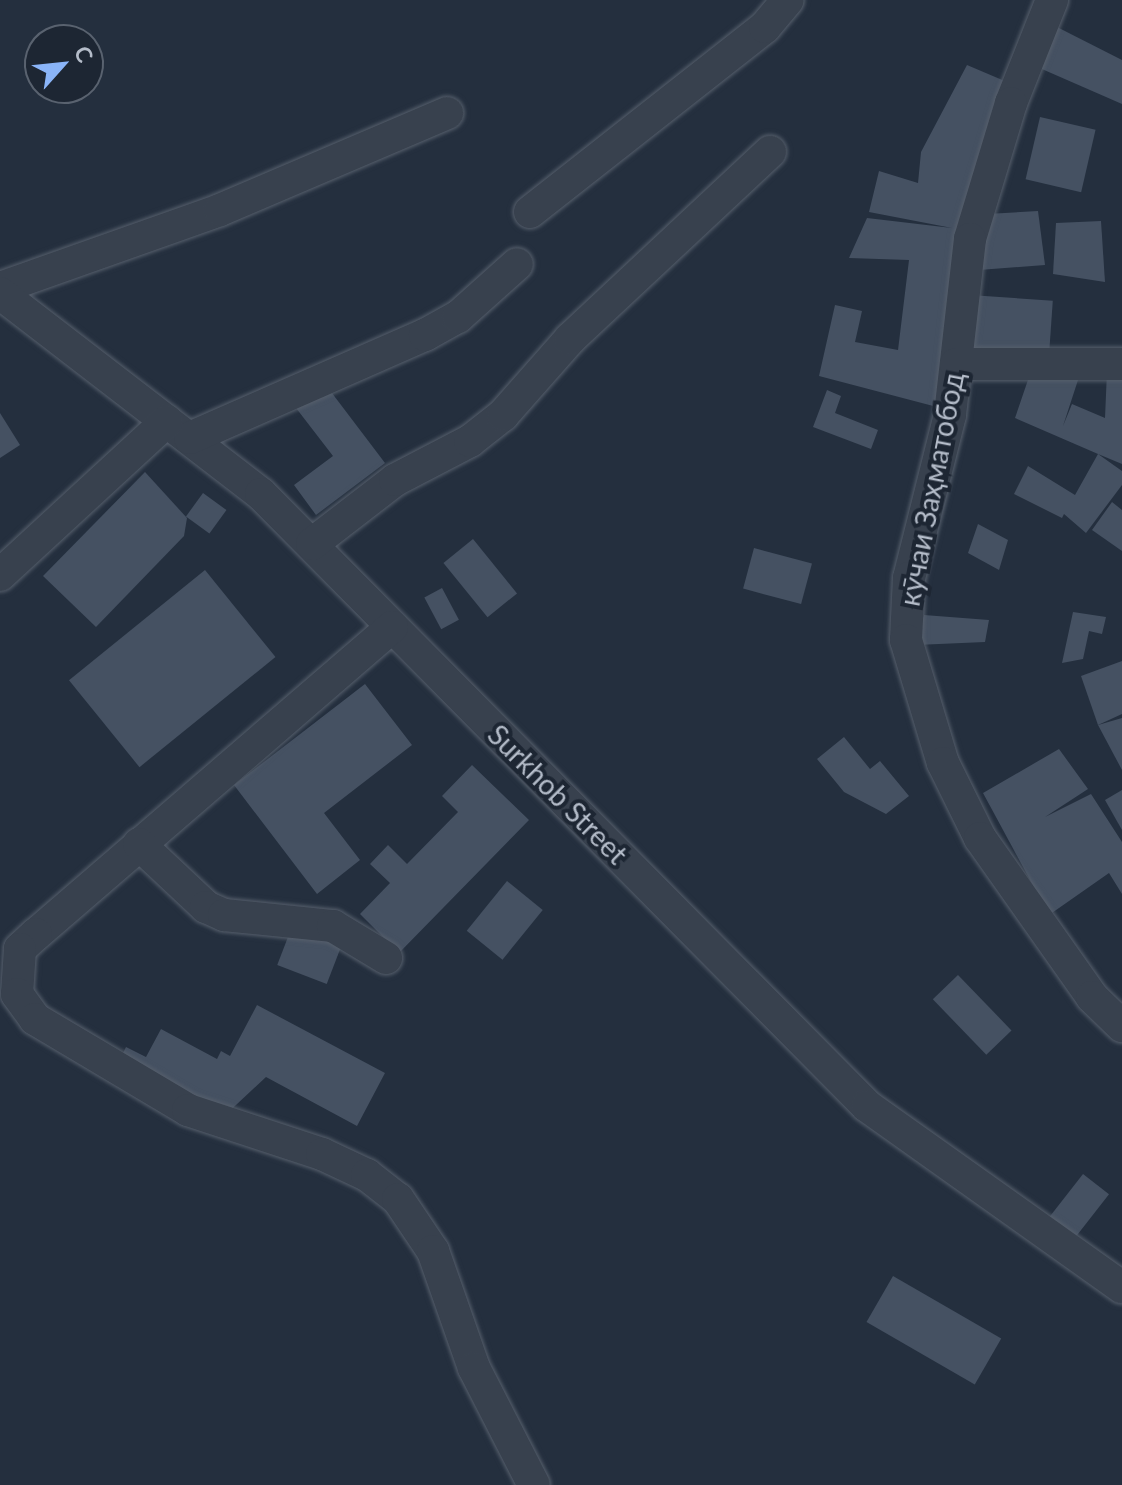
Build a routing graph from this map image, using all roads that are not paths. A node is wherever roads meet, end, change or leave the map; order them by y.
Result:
1 (788, 0) edge
2 (1052, 0) edge
3 (447, 113) dead end
4 (770, 152) dead end
5 (530, 212) dead end
6 (517, 264) dead end
7 (0, 290) edge
8 (956, 364) junction
9 (1122, 364) edge
10 (178, 430) junction
11 (312, 544) junction
12 (0, 575) edge
13 (392, 627) junction
14 (139, 844) junction
15 (386, 958) dead end
16 (1122, 1026) edge
17 (1122, 1287) edge
18 (534, 1485) edge

1 - 5 street
2 - 8 street, кӯчаи Заҳматобод
3 - 7 street
4 - 11 street
6 - 10 street
7 - 10 street, Surkhob Street
8 - 9 street
8 - 16 street, кӯчаи Заҳматобод
10 - 11 street, Surkhob Street
10 - 12 street
11 - 13 street, Surkhob Street
13 - 14 street
13 - 17 street, Surkhob Street
14 - 15 street
14 - 18 street

